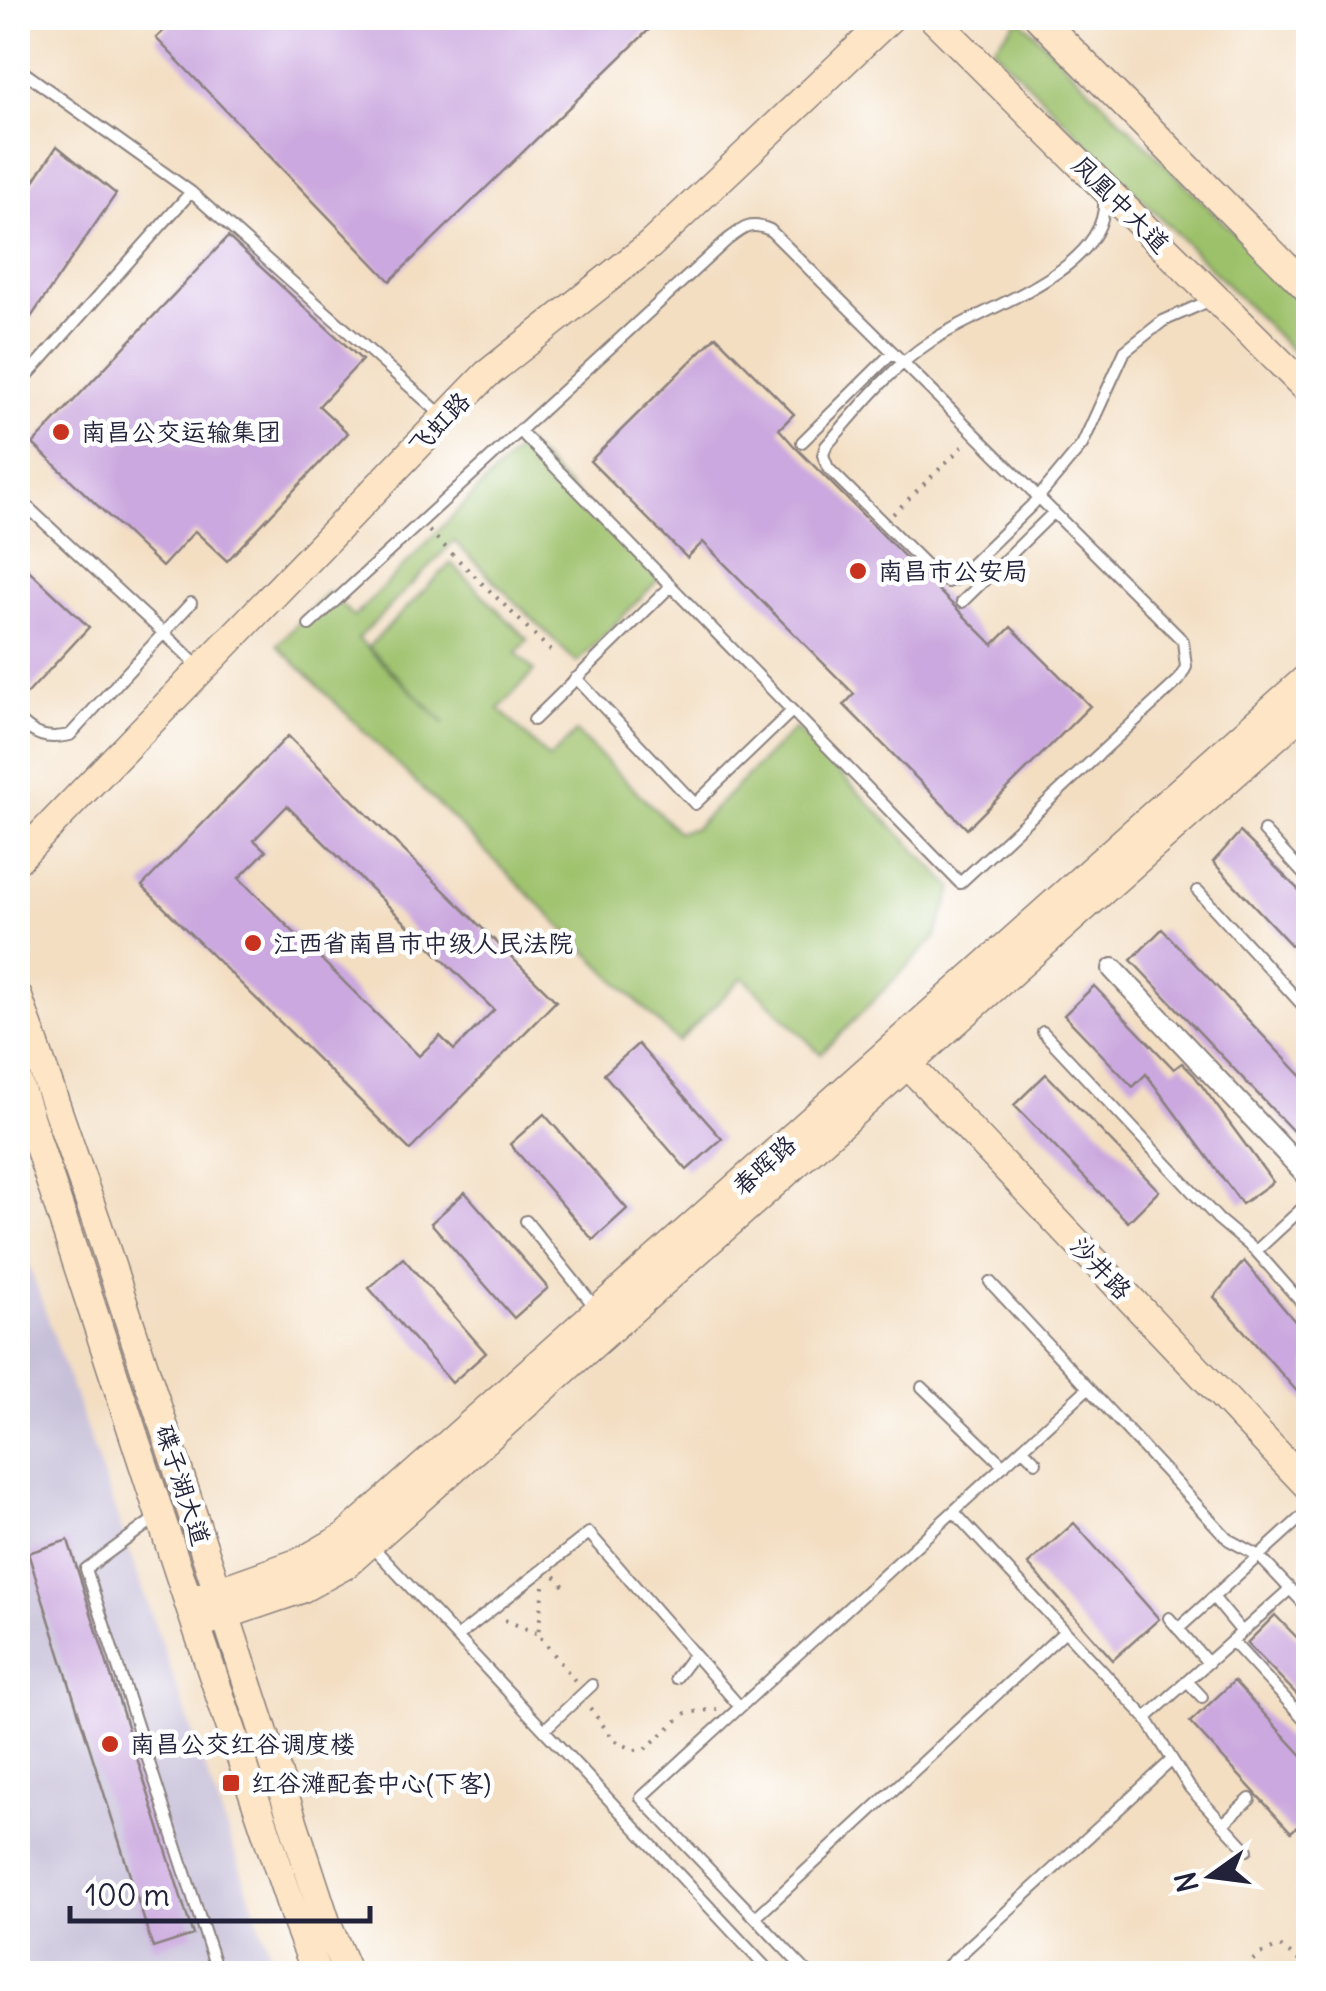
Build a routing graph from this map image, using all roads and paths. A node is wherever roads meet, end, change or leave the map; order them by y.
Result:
1 (890, 18) edge
2 (933, 18) edge
3 (1039, 18) edge
4 (18, 68) edge
5 (1103, 186) junction
6 (191, 192) junction
7 (1308, 289) edge
8 (1216, 299) junction
9 (893, 352) junction
10 (904, 363) junction
11 (18, 386) edge
12 (1308, 390) edge
13 (444, 418) junction
14 (520, 431) junction
15 (975, 434) junction
16 (802, 442) dead end
17 (18, 498) edge
18 (1035, 501) junction
19 (1054, 512) junction
20 (420, 523) junction
21 (884, 524) junction
22 (670, 586) junction
23 (962, 602) dead end
24 (191, 604) dead end
25 (309, 625) dead end
26 (164, 632) junction
27 (554, 654) dead end
28 (202, 668) junction
29 (1308, 676) edge
30 (576, 678) junction
31 (1308, 708) edge
32 (792, 711) junction
33 (18, 719) edge
34 (534, 720) dead end
35 (1264, 831) dead end
36 (18, 859) edge
37 (1308, 878) edge
38 (1198, 891) dead end
39 (1112, 969) dead end
40 (18, 998) edge
41 (1308, 1011) edge
42 (1043, 1032) dead end
43 (900, 1058) junction
44 (18, 1082) edge
45 (1308, 1176) edge
46 (1308, 1204) edge
47 (526, 1221) dead end
48 (1256, 1251) junction
49 (990, 1282) dead end
50 (1308, 1310) edge
51 (598, 1312) junction
52 (922, 1387) dead end
53 (1088, 1388) junction
54 (1023, 1448) junction
55 (1036, 1462) dead end
56 (999, 1470) junction
57 (1006, 1486) dead end
58 (1308, 1486) edge
59 (1308, 1511) edge
60 (954, 1512) junction
61 (159, 1516) junction
62 (370, 1544) junction
63 (1259, 1556) junction
64 (547, 1566) junction
65 (1290, 1589) junction
66 (1213, 1598) junction
67 (222, 1603) junction
68 (1308, 1608) edge
69 (488, 1612) junction
70 (192, 1614) junction
71 (1169, 1618) dead end
72 (1178, 1629) junction
73 (1065, 1631) junction
74 (1242, 1632) junction
75 (538, 1634) junction
76 (457, 1637) junction
77 (1232, 1641) junction
78 (694, 1654) junction
79 (1208, 1663) junction
80 (676, 1678) dead end
81 (1188, 1681) junction
82 (588, 1689) junction
83 (1202, 1697) dead end
84 (740, 1707) junction
85 (1146, 1718) junction
86 (1308, 1723) edge
87 (544, 1730) junction
88 (1172, 1760) junction
89 (1250, 1799) dead end
90 (1223, 1824) junction
91 (1247, 1850) dead end
92 (756, 1918) junction
93 (1308, 1967) edge
94 (218, 1974) edge
95 (317, 1974) edge
96 (348, 1974) edge
97 (772, 1974) edge
98 (809, 1974) edge
99 (939, 1974) edge
100 (1237, 1974) edge

1 - 13 street, 飞虹路
2 - 5 street, 凤凰中大道
3 - 7 street
4 - 6 lane
5 - 8 street, 凤凰中大道
5 - 10 lane
6 - 11 lane
6 - 13 lane
8 - 12 street, 凤凰中大道
8 - 18 lane
9 - 10 lane
9 - 14 lane
9 - 16 lane
10 - 15 lane
10 - 21 lane
13 - 28 street, 飞虹路
14 - 20 lane
14 - 22 lane
15 - 18 lane
15 - 21 path
17 - 26 lane
18 - 19 lane
18 - 21 lane
19 - 23 lane
19 - 32 lane
20 - 25 lane
20 - 27 path
22 - 30 lane
22 - 32 lane
24 - 26 lane
26 - 28 lane
26 - 33 lane
28 - 36 street, 飞虹路
29 - 43 street, 春晖路
30 - 32 lane
30 - 34 lane
31 - 43 street, 春晖路
35 - 37 lane
38 - 41 lane
39 - 45 street
40 - 67 street, 碟子湖大道
42 - 48 lane
43 - 51 street, 春晖路
43 - 58 street, 沙井路
43 - 62 street, 春晖路
44 - 61 street, 碟子湖大道
46 - 48 lane
47 - 51 lane
48 - 50 lane
49 - 53 lane
51 - 67 street, 春晖路
52 - 56 lane
53 - 54 lane
53 - 63 lane
54 - 55 lane
54 - 56 lane
56 - 57 lane
56 - 60 lane
59 - 63 lane
60 - 73 lane
60 - 84 lane
61 - 70 street, 碟子湖大道
61 - 94 lane
62 - 67 street, 春晖路
62 - 76 lane
63 - 65 lane
63 - 66 lane
64 - 69 lane
64 - 75 path
64 - 78 lane
65 - 68 lane
65 - 74 lane
66 - 72 lane
66 - 74 lane
67 - 70 street, 春晖路
67 - 96 street, 碟子湖大道
69 - 75 path
69 - 76 lane
70 - 95 street, 碟子湖大道
71 - 72 lane
72 - 79 lane
73 - 85 lane
73 - 92 lane
74 - 77 lane
75 - 82 path
76 - 87 lane
77 - 79 lane
77 - 86 lane
78 - 80 lane
78 - 84 lane
79 - 81 lane
81 - 83 lane
81 - 85 lane
82 - 84 path
82 - 87 lane
84 - 92 lane
85 - 88 lane
87 - 97 lane
88 - 90 lane
88 - 99 lane
89 - 90 lane
90 - 91 lane
92 - 98 lane
93 - 100 path

